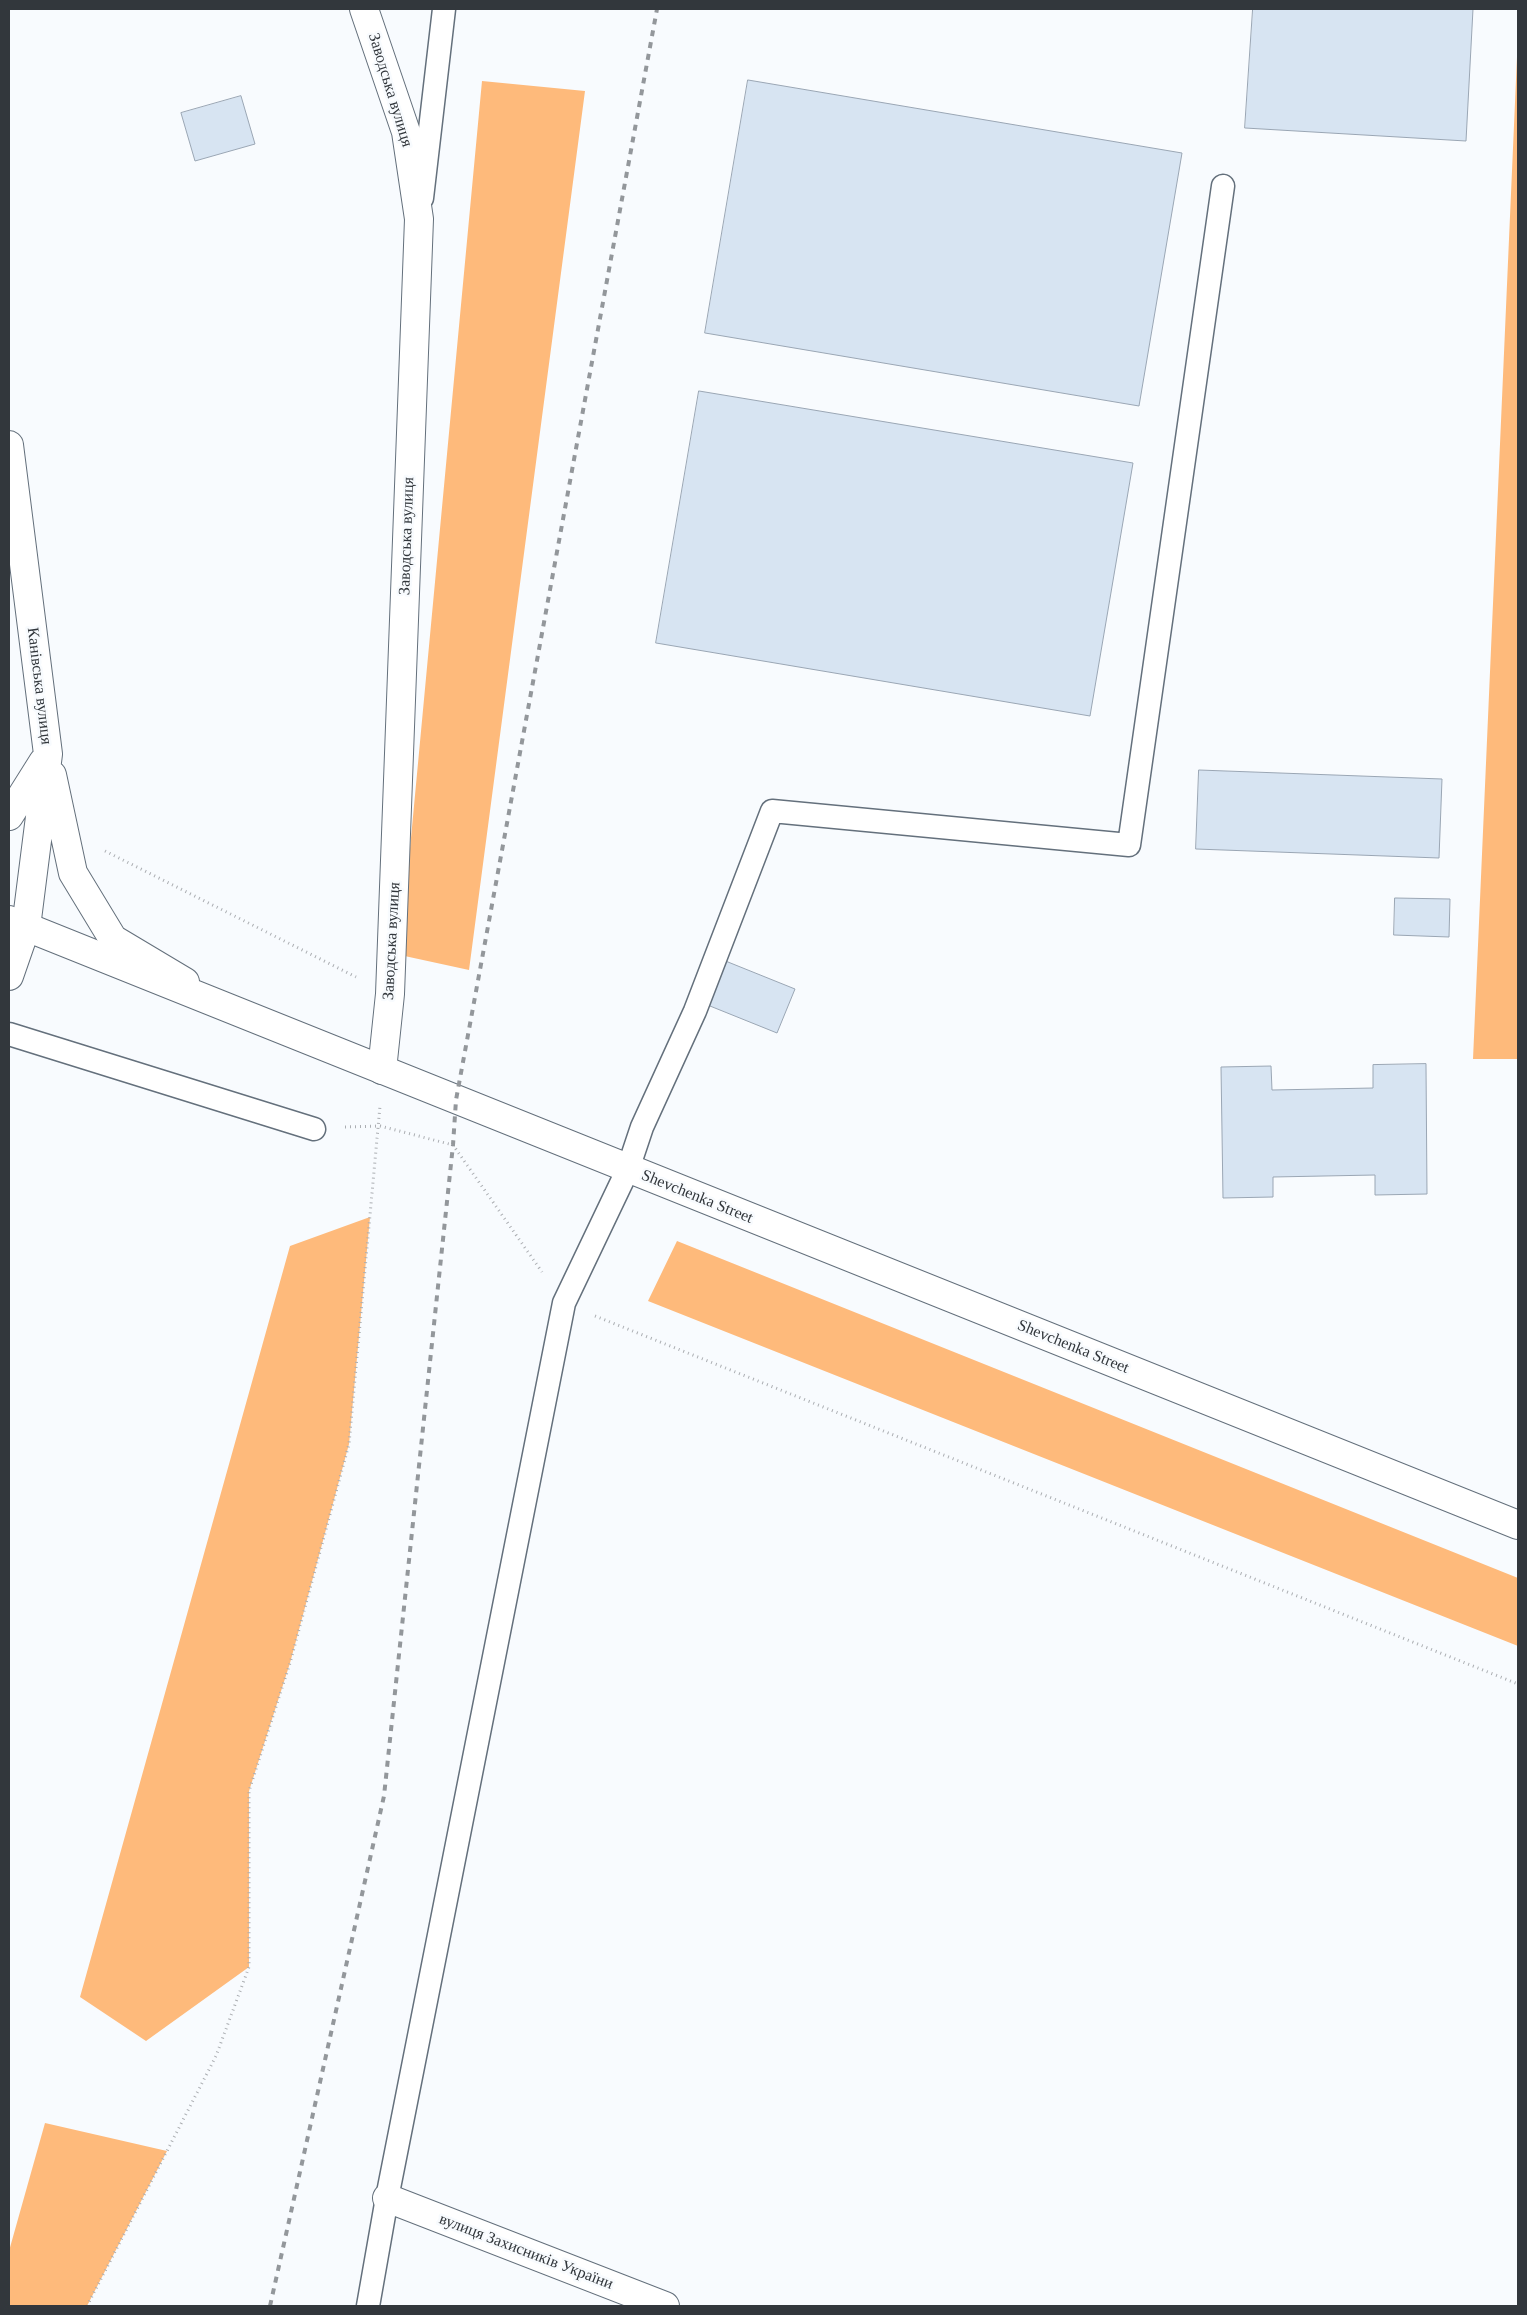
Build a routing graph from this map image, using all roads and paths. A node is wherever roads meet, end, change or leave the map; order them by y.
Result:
1 (364, 9) edge
2 (444, 9) edge
3 (1223, 186) dead end
4 (419, 219) junction
5 (9, 445) edge
6 (48, 754) junction
7 (9, 816) edge
8 (64, 831) junction
9 (17, 924) edge
10 (9, 976) edge
11 (390, 994) junction
12 (236, 1012) junction
13 (9, 1034) edge
14 (382, 1070) junction
15 (380, 1126) junction
16 (314, 1129) joint
17 (628, 1169) junction
18 (564, 1304) junction
19 (1518, 1525) edge
20 (1518, 1684) edge
21 (387, 2198) junction
22 (87, 2306) edge
23 (368, 2306) edge
24 (665, 2306) edge

1 - 4 street, Заводська вулиця
2 - 4 lane
3 - 17 lane
4 - 11 street, Заводська вулиця
5 - 6 street, Канівська вулиця
6 - 7 street
6 - 8 street
6 - 9 street, Канівська вулиця
8 - 11 path
8 - 12 street
9 - 10 street, Канівська вулиця
9 - 12 street
11 - 14 street, Заводська вулиця
12 - 14 street, Shevchenka Street
13 - 16 lane
14 - 15 path
14 - 17 street, Shevchenka Street
15 - 16 path
15 - 18 path
15 - 22 path
17 - 18 lane
17 - 19 street, Shevchenka Street
18 - 20 path
18 - 21 lane
21 - 23 lane
21 - 24 street, вулиця Захисників України

